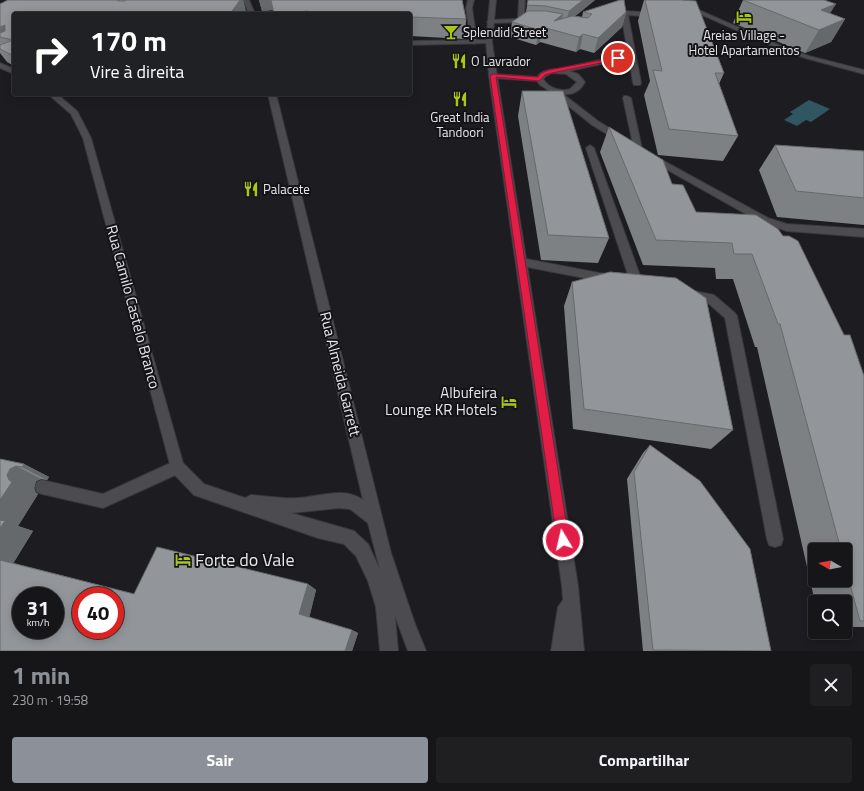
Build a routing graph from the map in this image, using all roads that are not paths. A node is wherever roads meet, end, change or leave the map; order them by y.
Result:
1 (246, 0) edge
2 (471, 0) edge
3 (493, 0) edge
4 (522, 0) edge
5 (670, 0) edge
6 (251, 12) edge
7 (641, 14) dead end
8 (521, 21) junction
9 (536, 21) edge
10 (490, 22) junction
11 (474, 42) junction
12 (489, 42) junction
13 (412, 43) edge
14 (632, 55) junction
15 (0, 65) edge
16 (12, 71) edge
17 (559, 71) junction
18 (864, 72) edge
19 (493, 76) junction
20 (539, 79) junction
21 (637, 83) dead end
22 (554, 91) junction
23 (54, 96) edge
24 (272, 96) edge
25 (627, 98) dead end
26 (590, 148) dead end
27 (638, 150) junction
28 (864, 233) edge
29 (521, 262) junction
30 (637, 284) junction
31 (652, 287) edge
32 (674, 291) edge
33 (177, 467) junction
34 (42, 487) dead end
35 (232, 501) junction
36 (375, 518) junction
37 (775, 539) dead end
38 (570, 586) junction
39 (389, 651) edge
40 (417, 651) edge
41 (560, 651) edge
42 (575, 651) edge

1 - 6 street
2 - 11 lane
3 - 10 street
4 - 8 street
5 - 18 lane
7 - 14 street
8 - 9 street
8 - 10 street
10 - 12 street
11 - 12 street
11 - 13 street
12 - 19 street
14 - 17 street
14 - 21 street
15 - 16 street
17 - 20 street
17 - 22 street
19 - 20 street
19 - 29 street
20 - 22 street
22 - 27 street
23 - 33 street, Rua Camilo Castelo Branco
24 - 36 street, Rua Almeida Garrett
25 - 27 street
26 - 30 street
27 - 28 street
29 - 30 street
29 - 38 street
30 - 31 street
32 - 37 street
33 - 34 lane
33 - 35 street, Rua Camilo Castelo Branco
35 - 36 street, Rua Camilo Castelo Branco
35 - 39 street, Rua Camilo Castelo Branco
36 - 40 street, Rua Almeida Garrett
38 - 41 street
38 - 42 street

